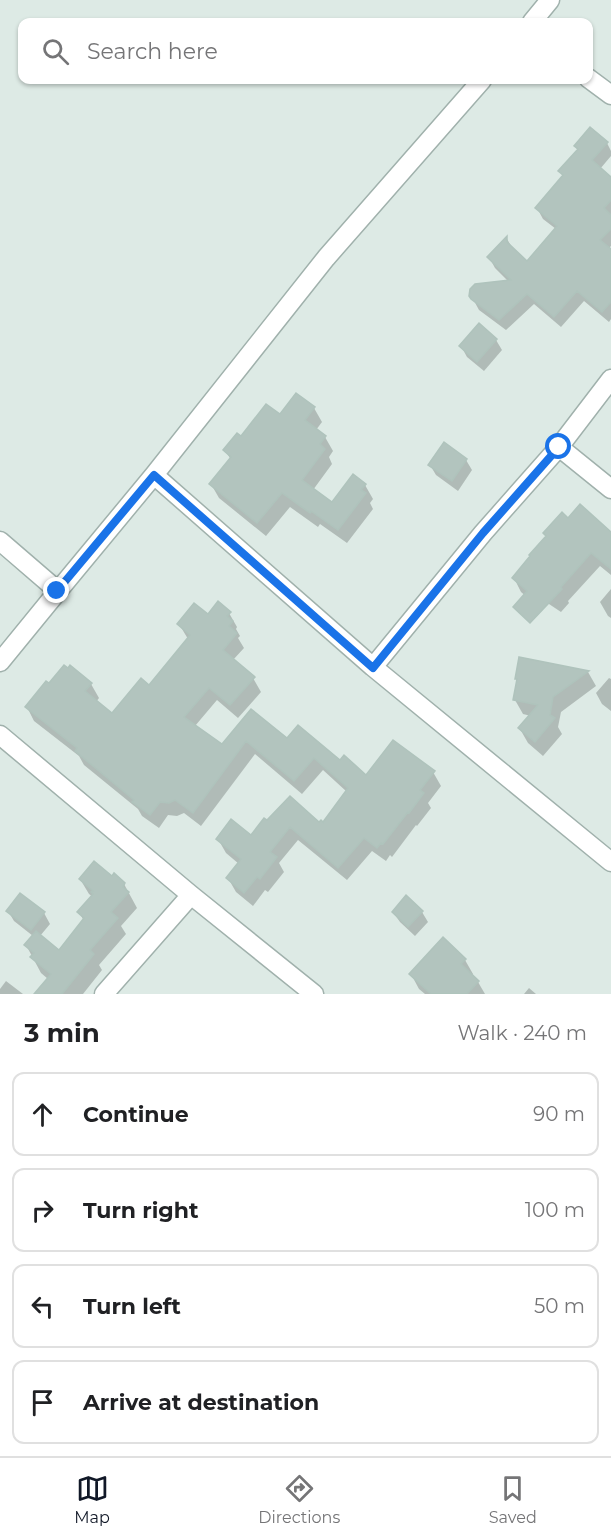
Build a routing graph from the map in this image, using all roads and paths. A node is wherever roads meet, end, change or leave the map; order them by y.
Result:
1 (550, 0) edge
2 (535, 18) edge
3 (593, 82) edge
4 (478, 84) edge
5 (611, 95) edge
6 (611, 379) edge
7 (559, 447) junction
8 (154, 475) junction
9 (611, 489) edge
10 (0, 541) edge
11 (57, 591) junction
12 (0, 662) edge
13 (373, 668) junction
14 (0, 735) edge
15 (611, 862) edge
16 (191, 895) junction
17 (104, 994) edge
18 (314, 994) edge

1 - 2 street
3 - 5 street
4 - 8 street
6 - 7 street
7 - 9 street
7 - 13 street
8 - 11 street
8 - 13 street
10 - 11 street
11 - 12 street
13 - 15 street
14 - 16 street
16 - 17 street
16 - 18 street

